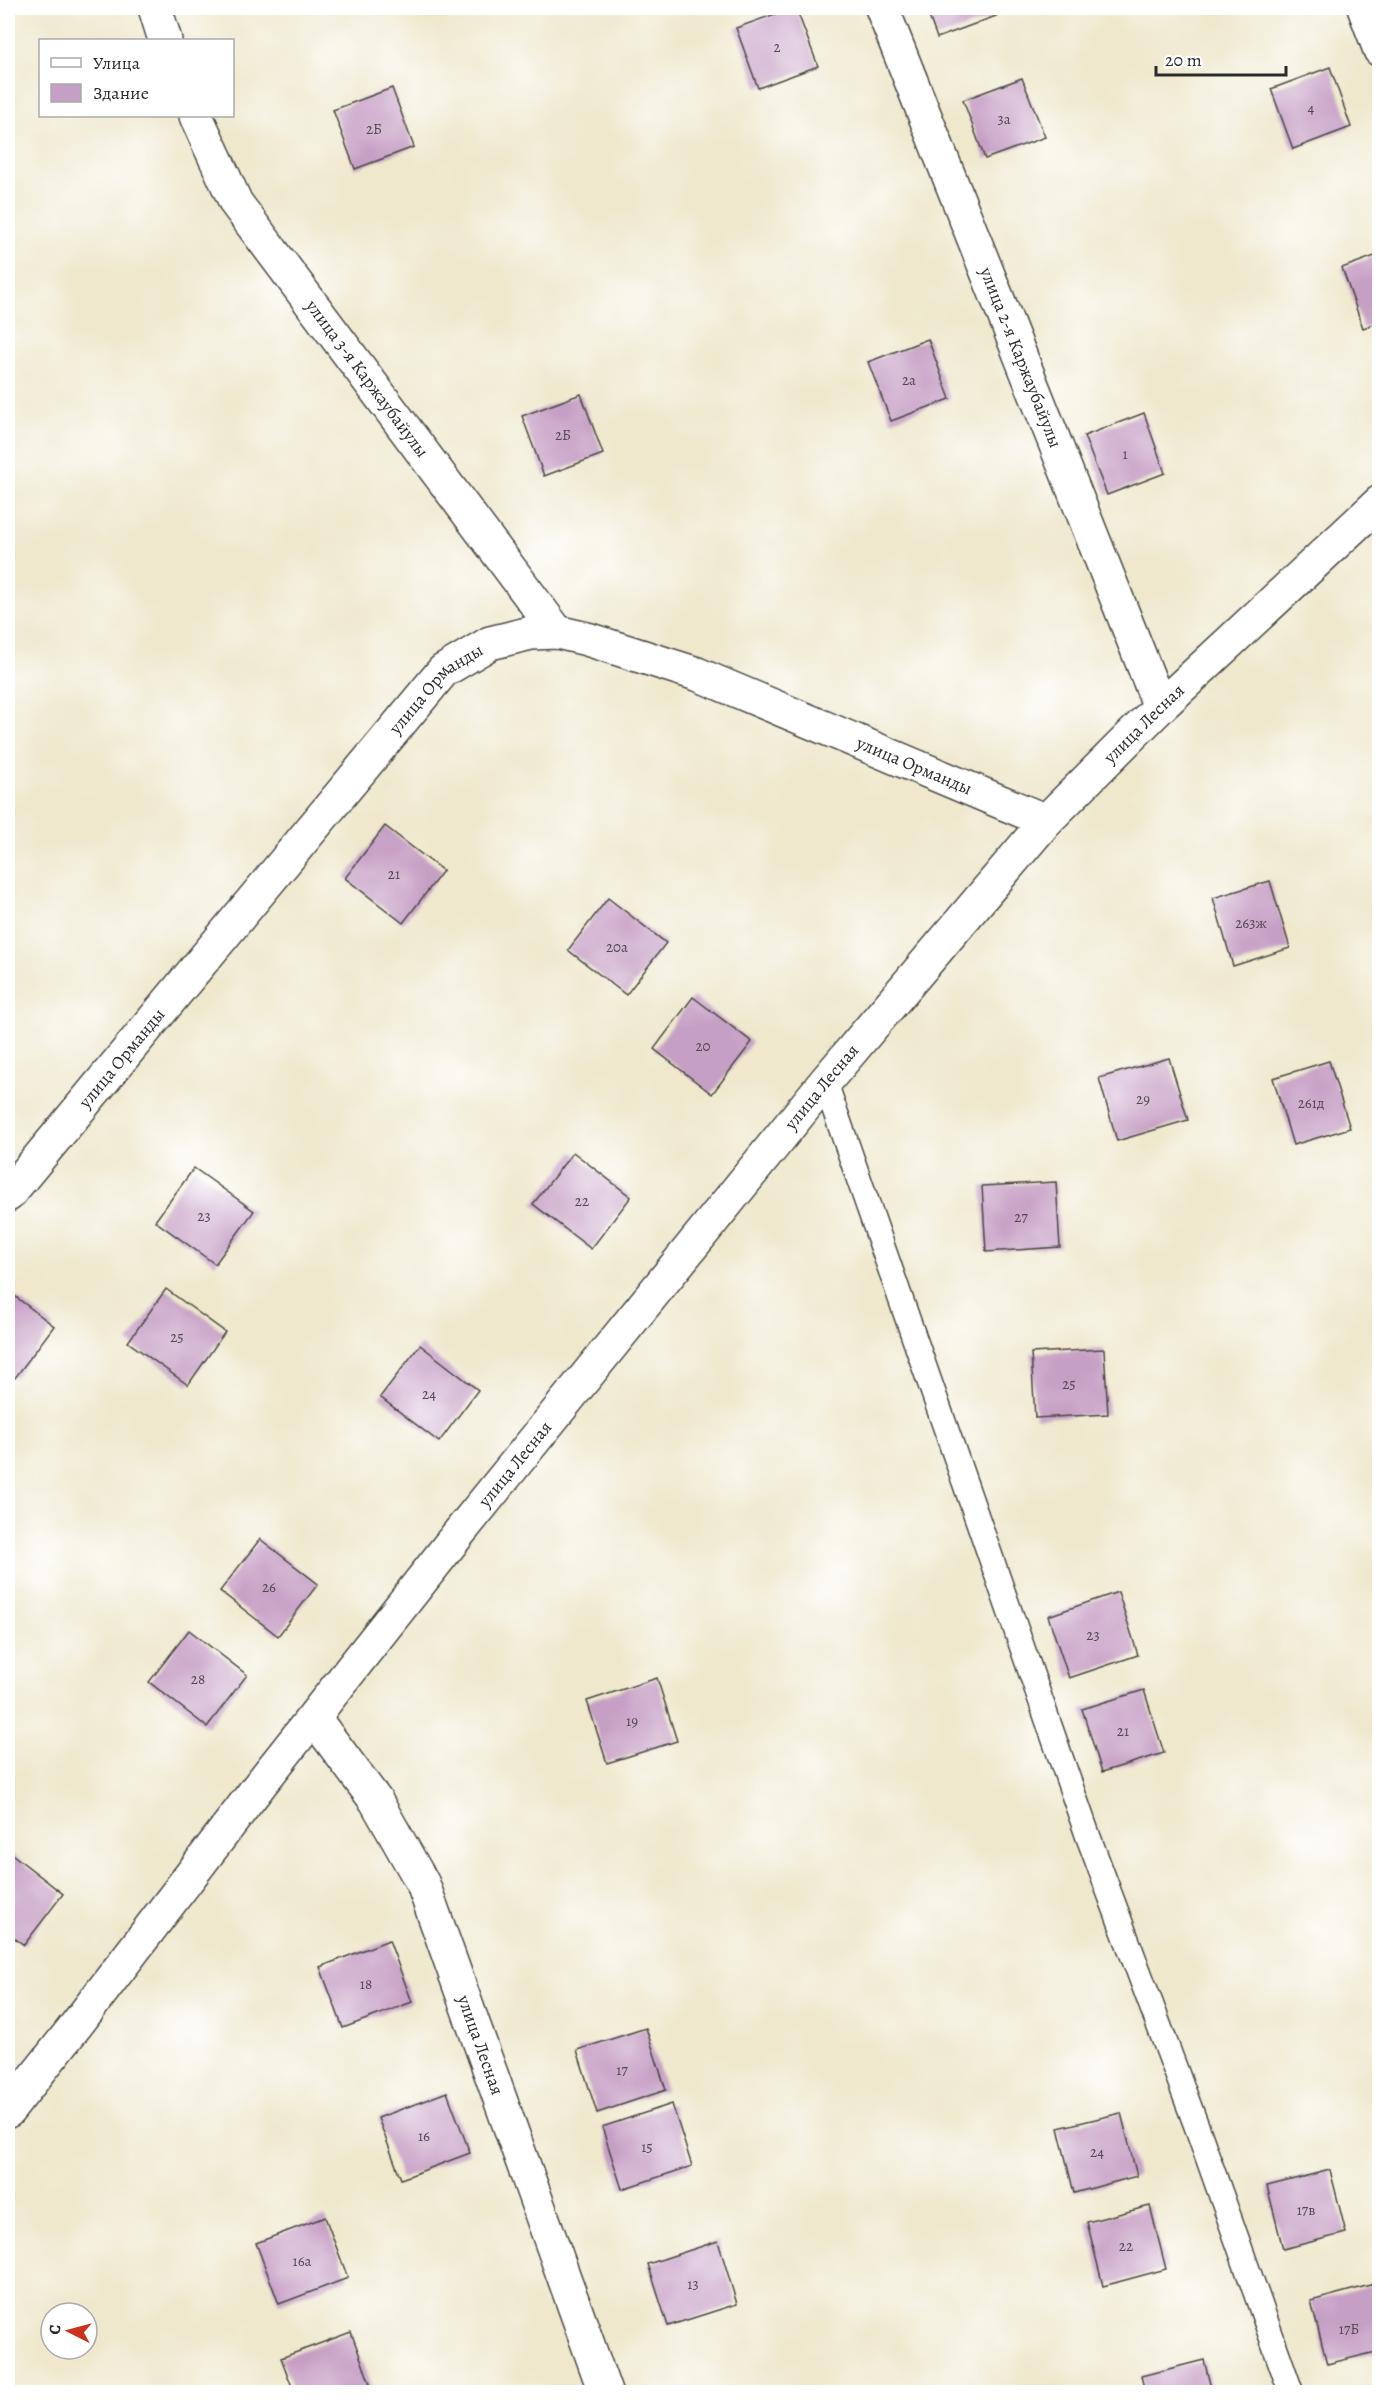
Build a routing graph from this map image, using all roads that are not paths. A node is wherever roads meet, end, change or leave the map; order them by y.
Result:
1 (155, 8) edge
2 (882, 8) edge
3 (1364, 8) edge
4 (165, 39) edge
5 (1380, 50) edge
6 (196, 117) edge
7 (1380, 502) edge
8 (557, 632) junction
9 (1160, 707) junction
10 (1046, 821) junction
11 (825, 1082) junction
12 (8, 1195) edge
13 (314, 1718) junction
14 (8, 2111) edge
15 (605, 2392) edge
16 (1291, 2392) edge

1 - 4 street
2 - 9 street, улица 2-я Каржаубайулы
3 - 5 street
6 - 8 street, улица 3-я Каржаубайулы
7 - 9 street, улица Лесная
8 - 10 street, улица Орманды
8 - 12 street, улица Орманды
9 - 10 street, улица Лесная
10 - 11 street, улица Лесная
11 - 13 street, улица Лесная
11 - 16 lane
13 - 14 street, улица Лесная
13 - 15 street, улица Лесная

